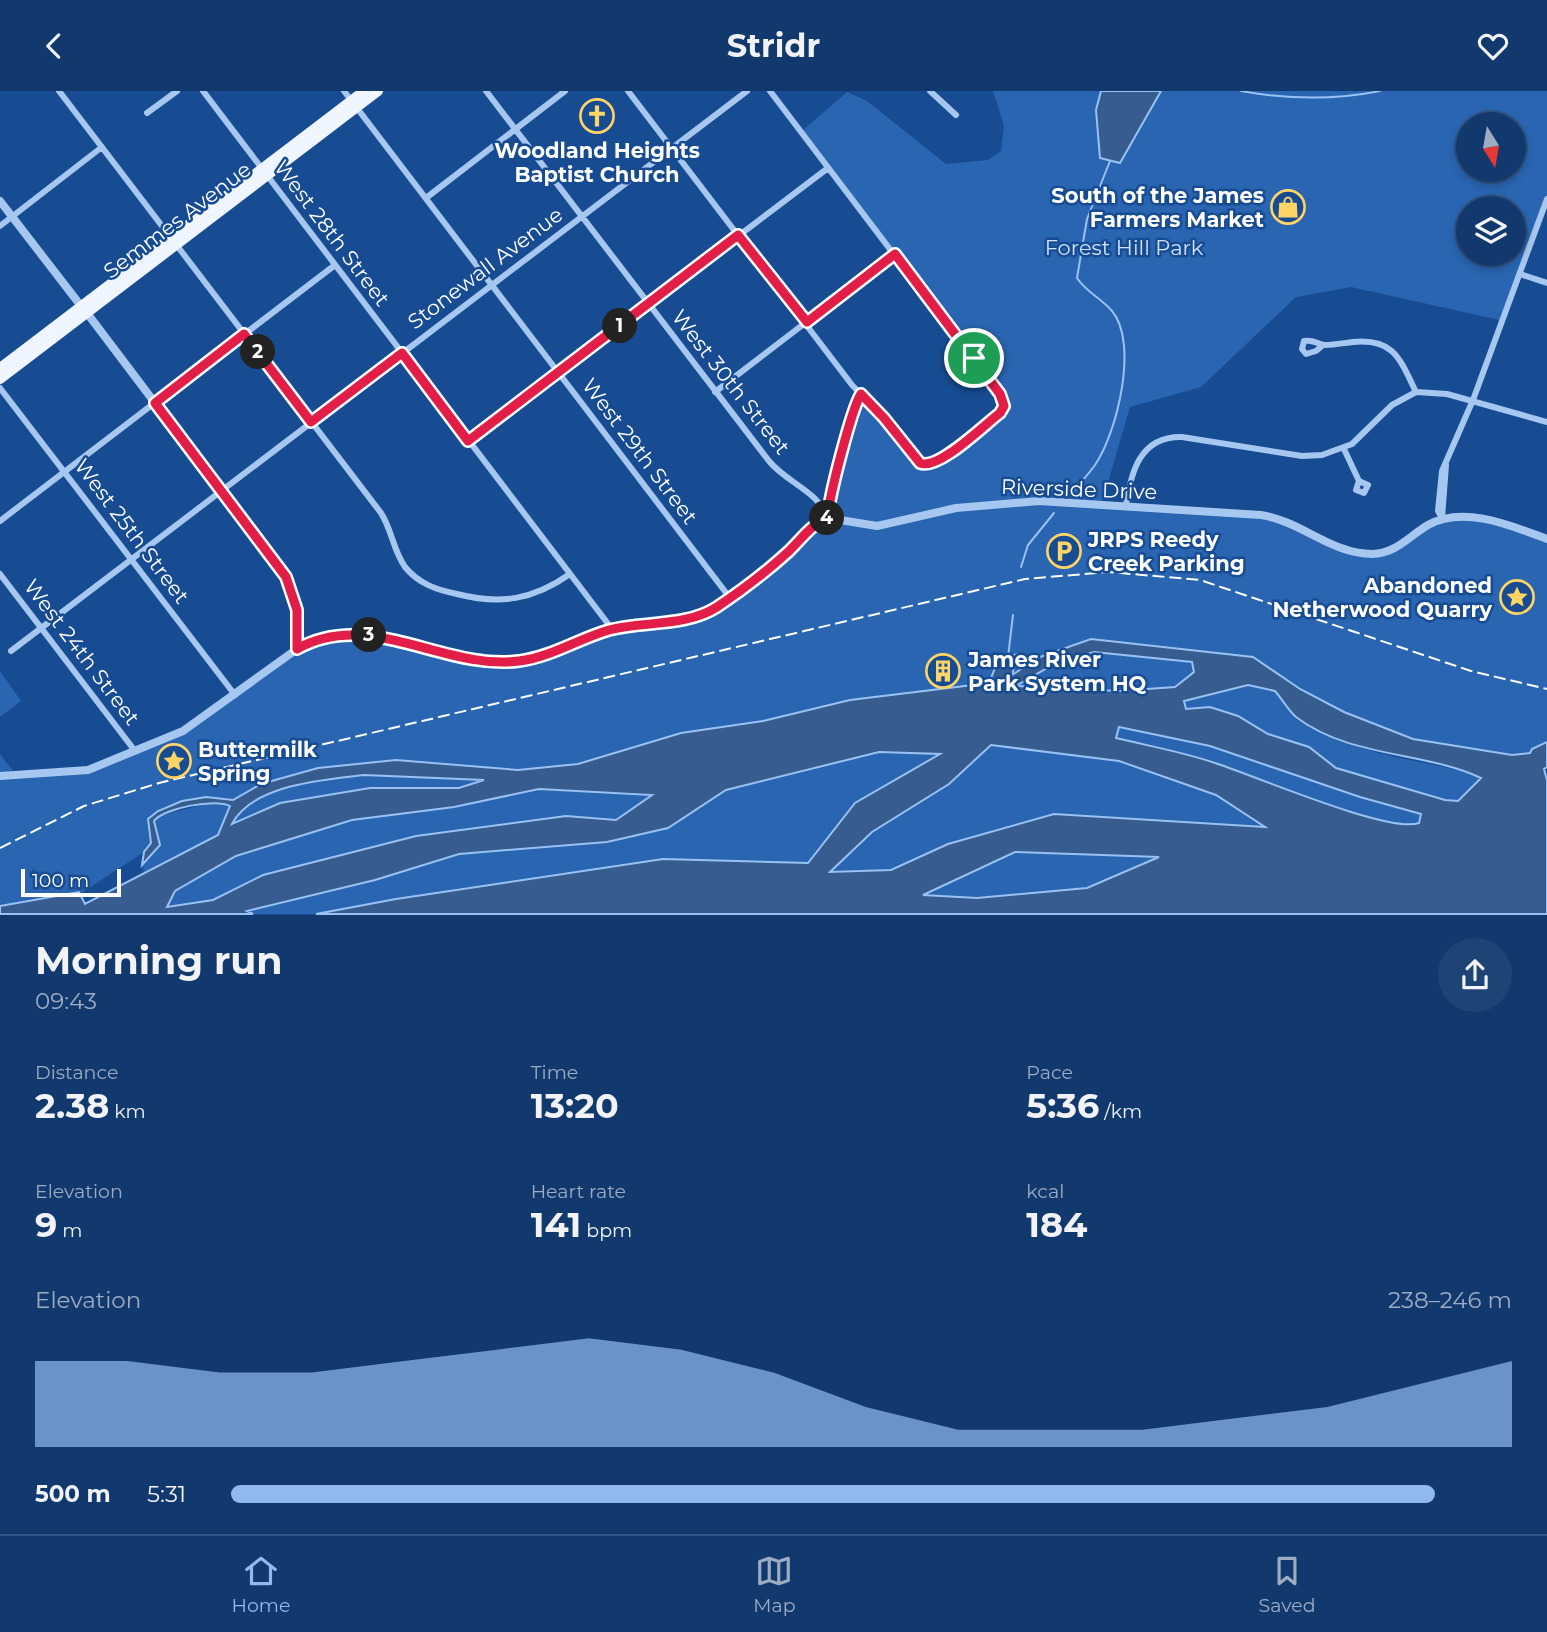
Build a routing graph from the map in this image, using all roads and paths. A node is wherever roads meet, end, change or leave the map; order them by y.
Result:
1 (59, 91) edge
2 (177, 91) edge
3 (202, 91) edge
4 (344, 91) edge
5 (364, 91) edge
6 (378, 91) edge
7 (486, 91) edge
8 (565, 91) edge
9 (628, 91) edge
10 (747, 91) edge
11 (770, 91) edge
12 (930, 91) edge
13 (354, 104) junction
14 (147, 113) dead end
15 (956, 115) dead end
16 (515, 129) junction
17 (102, 147) junction
18 (672, 148) junction
19 (828, 167) junction
20 (264, 173) junction
21 (426, 198) junction
22 (1547, 199) edge
23 (0, 201) edge
24 (12, 217) junction
25 (581, 217) junction
26 (0, 226) edge
27 (738, 235) junction
28 (174, 241) junction
29 (895, 254) junction
30 (335, 265) junction
31 (1520, 274) junction
32 (1547, 283) edge
33 (491, 285) junction
34 (649, 304) junction
35 (84, 310) junction
36 (807, 322) junction
37 (244, 334) junction
38 (1322, 345) dead end
39 (402, 353) junction
40 (0, 368) edge
41 (559, 373) junction
42 (0, 379) edge
43 (0, 388) edge
44 (715, 392) junction
45 (1416, 392) junction
46 (861, 394) junction
47 (1474, 400) junction
48 (155, 403) junction
49 (311, 422) junction
50 (1547, 422) edge
51 (468, 441) junction
52 (1344, 449) junction
53 (65, 472) junction
54 (1359, 481) dead end
55 (222, 491) junction
56 (1126, 505) junction
57 (828, 518) junction
58 (1442, 518) junction
59 (0, 521) edge
60 (1547, 539) edge
61 (132, 559) junction
62 (0, 574) edge
63 (570, 574) junction
64 (730, 598) junction
65 (42, 628) junction
66 (612, 629) junction
67 (297, 649) junction
68 (10, 651) dead end
69 (235, 695) junction
70 (135, 751) junction
71 (0, 776) edge

1 - 17 street
2 - 14 street
3 - 20 street, West 28th Street
4 - 13 street, West 29th Street
5 - 13 main road, Semmes Avenue
6 - 13 main road, Semmes Avenue
7 - 16 street, West 30th Street
8 - 16 street
9 - 18 street
10 - 18 street, Stonewall Avenue
11 - 19 street
12 - 15 street
13 - 20 main road, Semmes Avenue
13 - 21 street, West 29th Street
16 - 21 street
16 - 25 street, West 30th Street
17 - 24 street
17 - 28 street
18 - 25 street, Stonewall Avenue
18 - 27 street
19 - 27 street
19 - 29 street
20 - 28 main road, Semmes Avenue
20 - 30 street, West 28th Street
21 - 33 street, West 29th Street
22 - 31 street
23 - 24 street
24 - 26 street
24 - 35 street
25 - 33 street, Stonewall Avenue
25 - 34 street, West 30th Street
27 - 34 street
27 - 36 street
28 - 35 main road, Semmes Avenue
28 - 37 street
29 - 36 street
29 - 46 street
30 - 37 street
30 - 39 street, West 28th Street
31 - 32 street
31 - 47 street
33 - 39 street, Stonewall Avenue
33 - 41 street, West 29th Street
34 - 41 street
34 - 44 street, West 30th Street
35 - 40 main road, Semmes Avenue
35 - 42 main road, Semmes Avenue
35 - 48 street
36 - 44 street
36 - 46 street
37 - 48 street
37 - 49 street
38 - 45 street
39 - 49 street, Stonewall Avenue
39 - 51 street, West 28th Street
41 - 51 street
41 - 64 street, West 29th Street
43 - 53 street, West 25th Street
44 - 57 street, West 30th Street
45 - 47 street
45 - 52 street
46 - 57 street
47 - 50 street
47 - 58 street
48 - 53 street
48 - 55 street
49 - 55 street, Stonewall Avenue
49 - 63 street
51 - 63 street, West 28th Street
52 - 54 street
52 - 56 street
53 - 59 street
53 - 61 street, West 25th Street
55 - 61 street, Stonewall Avenue
55 - 67 street
56 - 57 street, Riverside Drive
56 - 58 street, Riverside Drive
57 - 64 street
58 - 60 street
61 - 65 street, Stonewall Avenue
61 - 69 street, West 25th Street
62 - 65 street, West 24th Street
63 - 66 street, West 28th Street
64 - 66 street
65 - 68 street, Stonewall Avenue
65 - 70 street, West 24th Street
66 - 67 street
67 - 69 street
69 - 70 street
70 - 71 street

